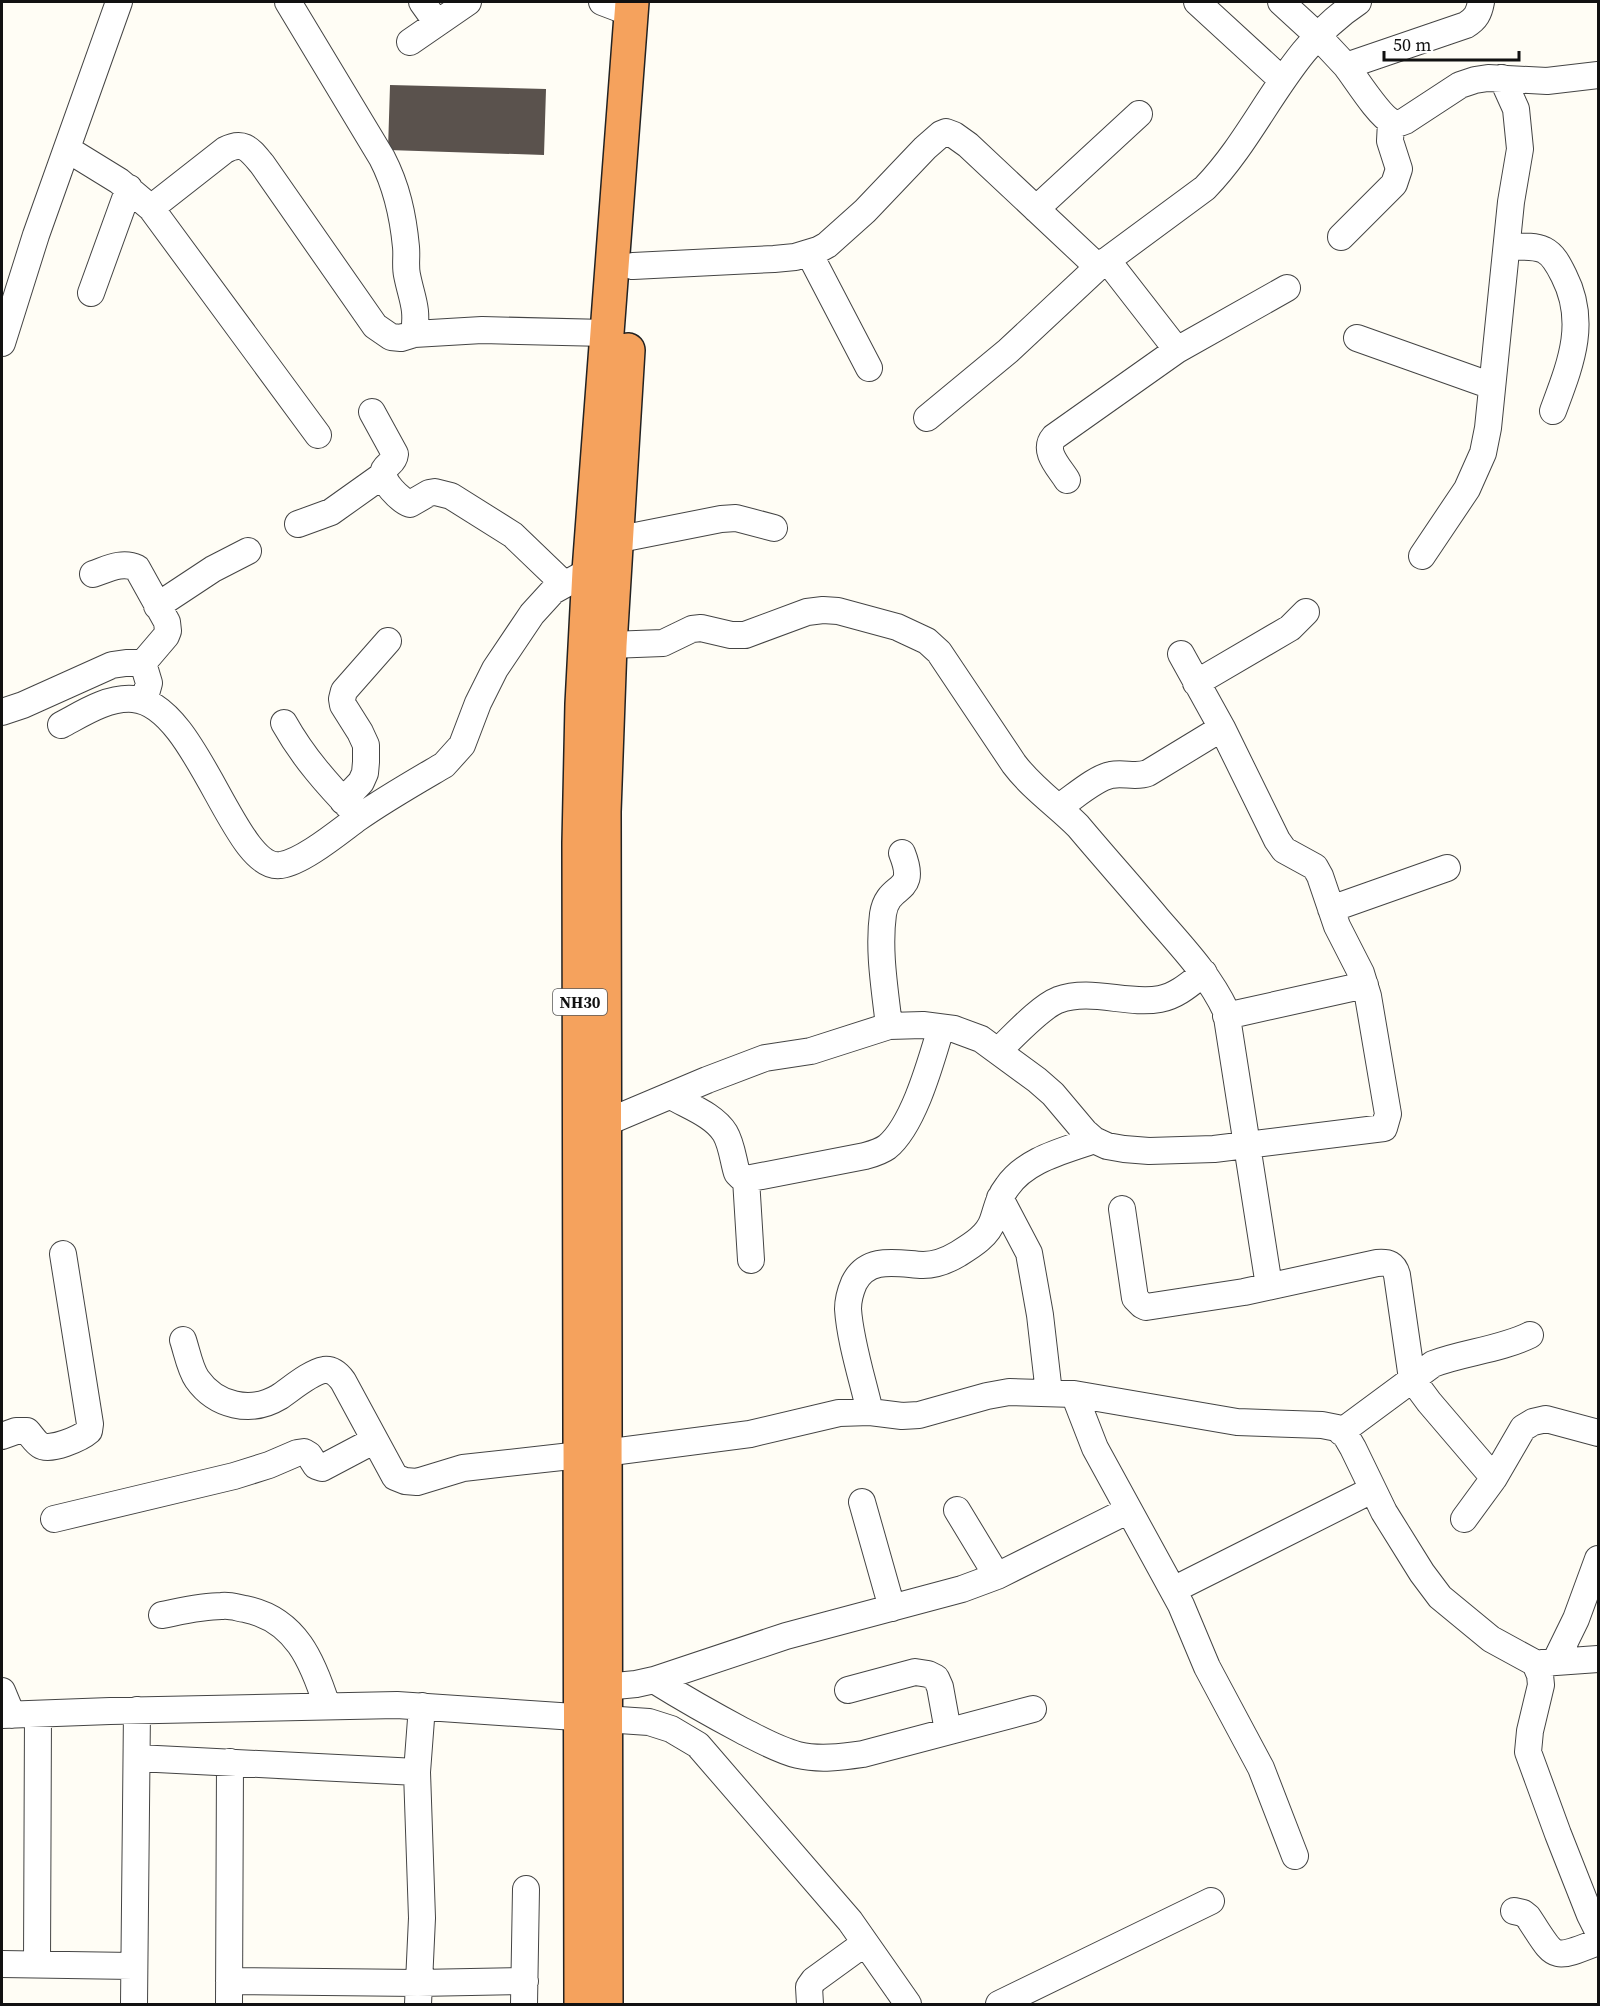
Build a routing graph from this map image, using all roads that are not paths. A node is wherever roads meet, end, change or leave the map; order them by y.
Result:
1 (119, 2) edge
2 (288, 2) edge
3 (422, 2) edge
4 (468, 2) edge
5 (1197, 2) edge
6 (1281, 2) edge
7 (1481, 2) edge
8 (630, 4) edge
9 (1350, 4) edge
10 (437, 23) junction
11 (1317, 35) junction
12 (410, 42) dead end
13 (1347, 66) junction
14 (1599, 75) edge
15 (1502, 78) junction
16 (1282, 80) junction
17 (1139, 114) dead end
18 (1391, 122) junction
19 (67, 149) junction
20 (129, 188) junction
21 (151, 208) junction
22 (1036, 209) junction
23 (1341, 237) dead end
24 (1507, 247) junction
25 (809, 253) junction
26 (1102, 263) junction
27 (633, 266) junction
28 (1287, 288) dead end
29 (91, 293) dead end
30 (606, 333) junction
31 (414, 334) junction
32 (1357, 338) dead end
33 (2, 343) edge
34 (1177, 350) junction
35 (869, 368) dead end
36 (1492, 386) junction
37 (1553, 411) dead end
38 (372, 412) dead end
39 (927, 418) dead end
40 (318, 435) dead end
41 (383, 475) junction
42 (1067, 480) dead end
43 (298, 524) dead end
44 (774, 528) dead end
45 (615, 540) junction
46 (248, 551) dead end
47 (1422, 556) dead end
48 (93, 574) dead end
49 (576, 577) junction
50 (156, 606) junction
51 (1306, 612) dead end
52 (388, 641) dead end
53 (610, 645) junction
54 (1181, 654) dead end
55 (143, 663) junction
56 (1196, 683) junction
57 (144, 701) junction
58 (2, 712) edge
59 (284, 723) dead end
60 (61, 725) dead end
61 (1222, 728) junction
62 (1059, 807) junction
63 (351, 809) junction
64 (902, 853) dead end
65 (1448, 868) dead end
66 (1331, 909) junction
67 (1204, 974) junction
68 (1365, 985) junction
69 (1226, 1016) junction
70 (889, 1026) junction
71 (941, 1028) junction
72 (998, 1051) junction
73 (671, 1096) junction
74 (605, 1123) junction
75 (1094, 1140) junction
76 (1247, 1146) junction
77 (746, 1179) junction
78 (1000, 1198) junction
79 (1122, 1209) dead end
80 (63, 1254) dead end
81 (751, 1260) dead end
82 (1269, 1286) junction
83 (1530, 1335) dead end
84 (183, 1340) dead end
85 (1412, 1378) junction
86 (1049, 1393) junction
87 (1074, 1394) junction
88 (870, 1412) junction
89 (1341, 1432) junction
90 (1599, 1433) edge
91 (2, 1436) edge
92 (375, 1440) junction
93 (592, 1454) junction
94 (1494, 1478) junction
95 (1372, 1490) junction
96 (862, 1502) dead end
97 (957, 1510) dead end
98 (1129, 1510) junction
99 (54, 1519) dead end
100 (1464, 1519) dead end
101 (1599, 1559) edge
102 (997, 1575) junction
103 (1173, 1590) junction
104 (892, 1608) junction
105 (162, 1615) dead end
106 (1599, 1659) edge
107 (1545, 1662) junction
108 (654, 1680) junction
109 (605, 1687) junction
110 (848, 1690) dead end
111 (2, 1691) edge
112 (327, 1706) junction
113 (422, 1706) junction
114 (1033, 1708) dead end
115 (138, 1710) junction
116 (38, 1713) junction
117 (7, 1715) edge
118 (593, 1718) junction
119 (948, 1731) junction
120 (137, 1758) junction
121 (230, 1762) junction
122 (417, 1772) junction
123 (1295, 1856) dead end
124 (526, 1889) dead end
125 (1211, 1901) dead end
126 (1514, 1911) dead end
127 (1599, 1931) edge
128 (1599, 1942) edge
129 (865, 1943) junction
130 (2, 1964) edge
131 (37, 1964) junction
132 (133, 1966) junction
133 (229, 1993) edge
134 (524, 1993) edge
135 (418, 1994) edge
136 (133, 2004) edge
137 (581, 2004) edge
138 (606, 2004) edge
139 (810, 2004) edge
140 (908, 2004) edge
141 (999, 2004) edge

1 - 19 street
2 - 31 street
3 - 10 street
4 - 10 street
5 - 16 street
6 - 11 street
7 - 13 street
8 - 27 highway, NH30
8 - 30 highway, NH30
9 - 11 street
10 - 12 street
11 - 13 street
11 - 16 street
13 - 18 street
14 - 15 street
15 - 18 street
15 - 24 street
16 - 26 street
17 - 22 street
18 - 23 street
19 - 20 street
19 - 33 street
20 - 21 street
20 - 29 street
21 - 31 street
21 - 40 street
22 - 25 street
22 - 26 street
24 - 36 street
24 - 37 street
25 - 27 street
25 - 35 street
26 - 34 street
26 - 39 street
27 - 45 highway, NH30
28 - 34 street
30 - 31 street
30 - 49 highway, NH30
32 - 36 street
34 - 42 street
36 - 47 street
38 - 41 street
41 - 43 street
41 - 49 street
44 - 45 street
45 - 53 highway, NH30
46 - 50 street
48 - 50 street
49 - 63 street
49 - 93 highway, NH30
50 - 55 street
51 - 56 street
52 - 63 street
53 - 62 street
53 - 74 highway, NH30
54 - 56 street
55 - 57 street
55 - 58 street
56 - 61 street
57 - 60 street
57 - 63 street
59 - 63 street
61 - 62 street
61 - 66 street
62 - 67 street
64 - 70 street
65 - 66 street
66 - 68 street
67 - 69 street
67 - 72 street
68 - 69 street
68 - 76 street
69 - 76 street
70 - 71 street
70 - 73 street
71 - 72 street
71 - 77 street
72 - 75 street
73 - 74 street
73 - 77 street
74 - 93 highway, NH30
75 - 76 street
75 - 78 street
76 - 82 street
77 - 81 street
78 - 86 street
78 - 88 street
79 - 82 street
80 - 91 street
82 - 85 street
83 - 85 street
84 - 92 street
85 - 89 street
85 - 94 street
86 - 87 street
86 - 88 street
87 - 89 street
87 - 98 street
88 - 93 street
89 - 95 street
90 - 94 street
92 - 93 street
92 - 99 street
93 - 109 highway, NH30
93 - 118 highway, NH30
94 - 100 street
95 - 103 street
95 - 107 street
96 - 104 street
97 - 102 street
98 - 102 street
98 - 103 street
101 - 107 street
102 - 104 street
103 - 123 street
104 - 108 street
105 - 112 street
106 - 107 street
107 - 127 street
108 - 109 street
108 - 119 street
109 - 118 highway, NH30
110 - 119 street
111 - 117 street
112 - 113 street
112 - 115 street
113 - 118 street
113 - 122 street
114 - 119 street
115 - 116 street
115 - 120 street
116 - 117 street
116 - 131 street
118 - 129 street
118 - 137 highway, NH30
118 - 138 highway, NH30
120 - 121 street
120 - 132 street
121 - 122 street
121 - 133 street
122 - 135 street
124 - 134 street
125 - 141 street
126 - 128 street
129 - 139 street
129 - 140 street
130 - 131 street
131 - 132 street
132 - 136 street
133 - 135 street
134 - 135 street

